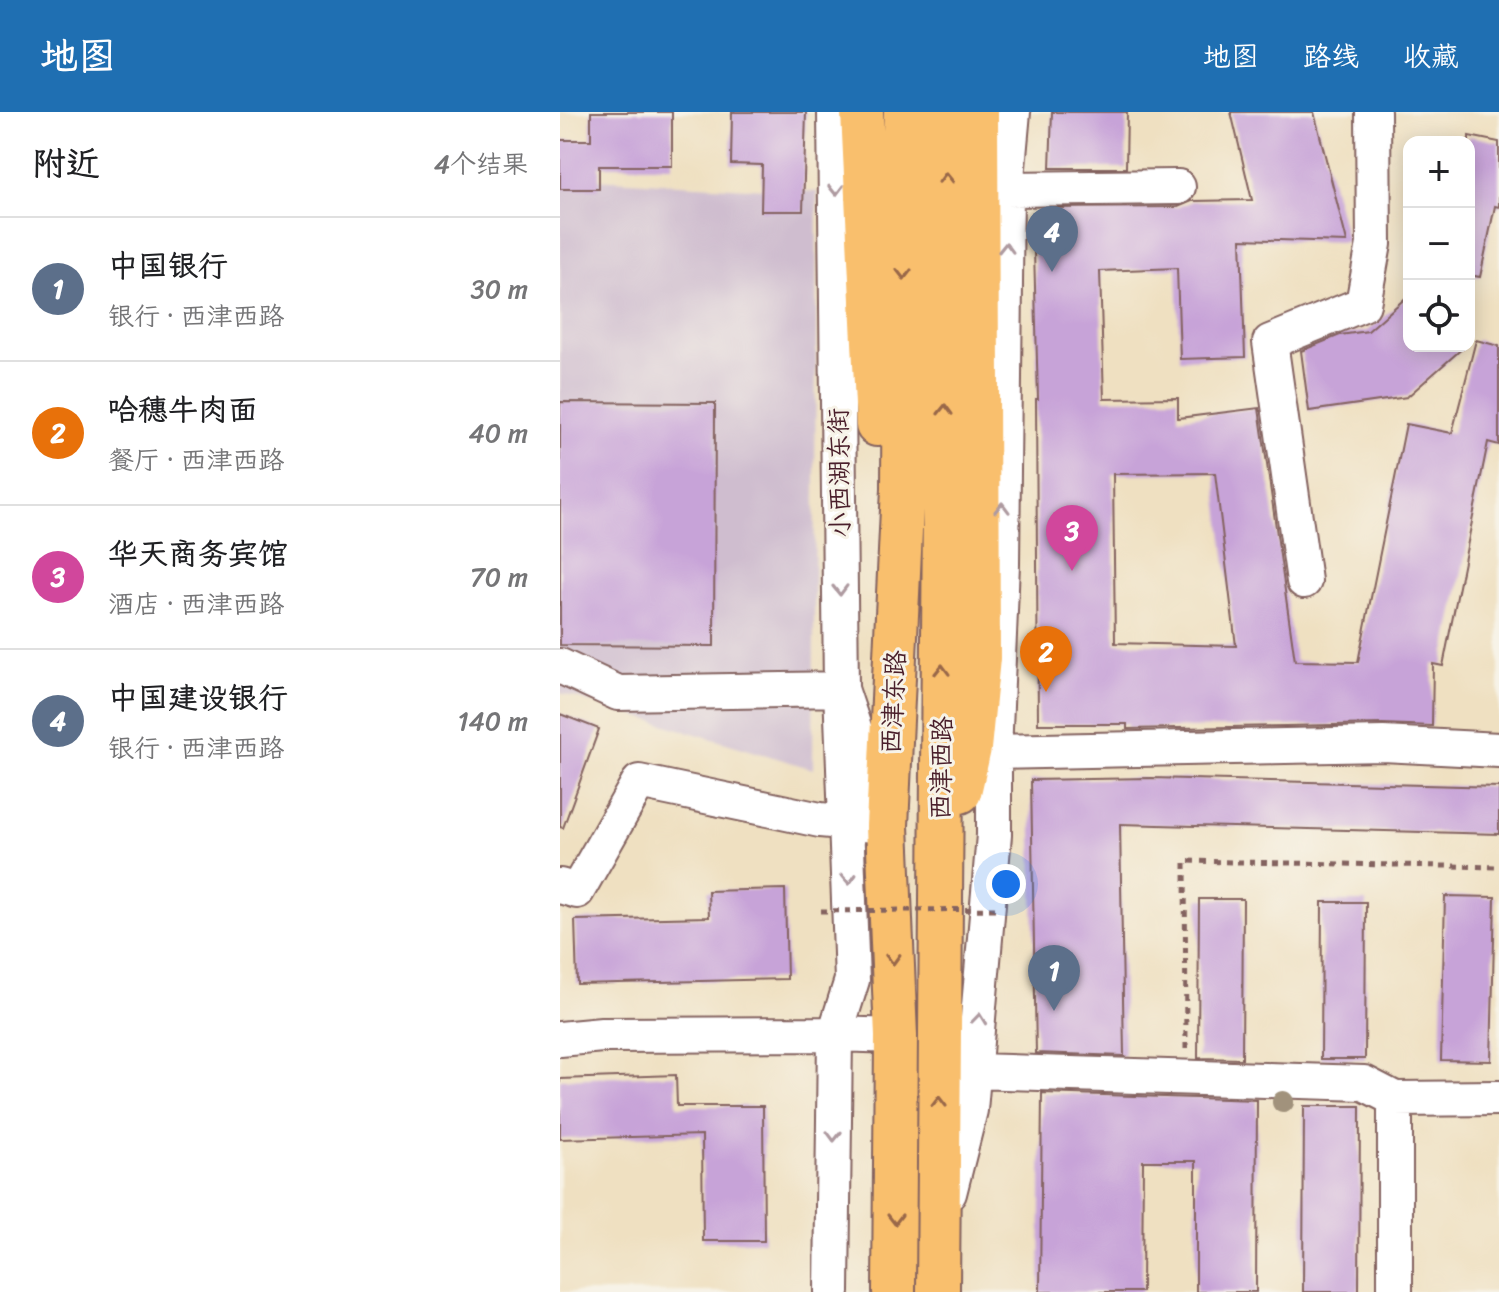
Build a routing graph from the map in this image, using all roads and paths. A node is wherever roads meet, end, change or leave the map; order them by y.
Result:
1 (835, 112) edge
2 (862, 112) edge
3 (905, 112) edge
4 (945, 112) edge
5 (977, 112) edge
6 (984, 112) edge
7 (1013, 112) edge
8 (1373, 112) edge
9 (1178, 187) dead end
10 (1006, 189) junction
11 (891, 485) junction
12 (1304, 581) dead end
13 (560, 666) edge
14 (841, 689) junction
15 (1499, 750) edge
16 (994, 752) junction
17 (867, 824) junction
18 (1499, 867) edge
19 (560, 886) edge
20 (940, 888) junction
21 (999, 909) dead end
22 (821, 911) dead end
23 (835, 1034) junction
24 (896, 1036) junction
25 (560, 1039) edge
26 (1186, 1050) dead end
27 (974, 1071) junction
28 (1499, 1098) edge
29 (1395, 1099) junction
30 (939, 1233) junction
31 (832, 1292) edge
32 (894, 1292) edge
33 (938, 1292) edge
34 (1395, 1292) edge

1 -> 14 street, 小西湖东街
2 - 11 main road
3 -> 11 main road
20 -> 4 main road, 西津西路
5 - 20 main road
6 - 10 street
7 - 10 street
8 - 12 street
9 - 10 street
16 -> 10 street
11 - 17 main road
13 - 14 street
14 - 17 street, 小西湖东街
15 - 16 street
27 -> 16 street
17 - 19 street
17 -> 23 street, 小西湖东街
17 -> 24 main road
18 - 26 path
30 -> 20 main road, 西津西路
21 - 22 path, bridge
23 - 24 street
23 - 25 street
23 -> 31 street, 小西湖东街
24 -> 32 main road
27 - 29 street
27 - 30 street
28 - 29 street
29 - 34 street
30 - 33 main road, 西津西路

